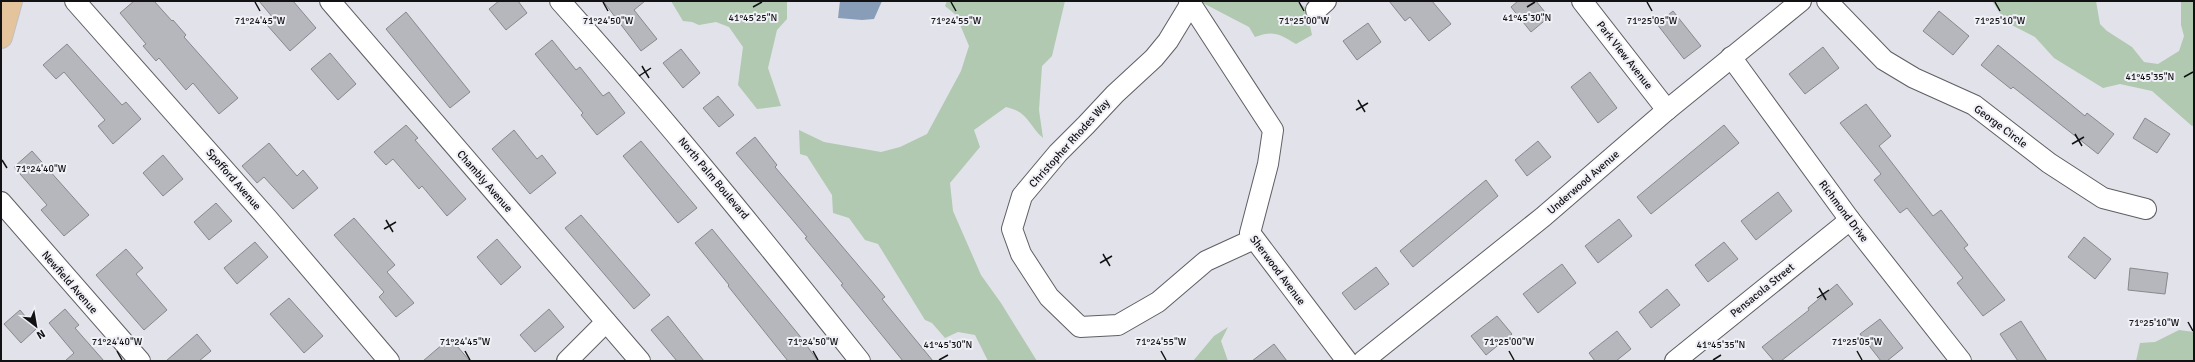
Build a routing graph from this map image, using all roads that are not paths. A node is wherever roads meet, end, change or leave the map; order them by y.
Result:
1 (11, 1) edge
2 (75, 1) edge
3 (330, 1) edge
4 (560, 1) edge
5 (1582, 1) edge
6 (1801, 1) edge
7 (1827, 1) edge
8 (1190, 2) edge
9 (1, 37) edge
10 (1731, 57) junction
11 (1667, 110) junction
12 (1, 202) edge
13 (2146, 209) dead end
14 (1850, 220) junction
15 (1254, 239) junction
16 (606, 322) junction
17 (140, 361) edge
18 (389, 361) edge
19 (567, 361) edge
20 (640, 361) edge
21 (860, 361) edge
22 (1347, 361) edge
23 (1363, 361) edge
24 (1675, 361) edge
25 (1962, 361) edge

1 - 9 main road
2 - 18 street, Spofford Avenue
3 - 16 street, Chambly Avenue
4 - 21 street, North Palm Boulevard
5 - 11 street, Park View Avenue
6 - 10 street, Underwood Avenue
7 - 13 street, George Circle
8 - 15 street, Sherwood Avenue
8 - 15 street, Christopher Rhodes Way
10 - 11 street, Underwood Avenue
10 - 14 street, Richmond Drive
11 - 23 street, Underwood Avenue
12 - 17 street, Newfield Avenue
14 - 24 street, Pensacola Street
14 - 25 street, Richmond Drive
15 - 22 street, Sherwood Avenue
16 - 19 street
16 - 20 street, Chambly Avenue

